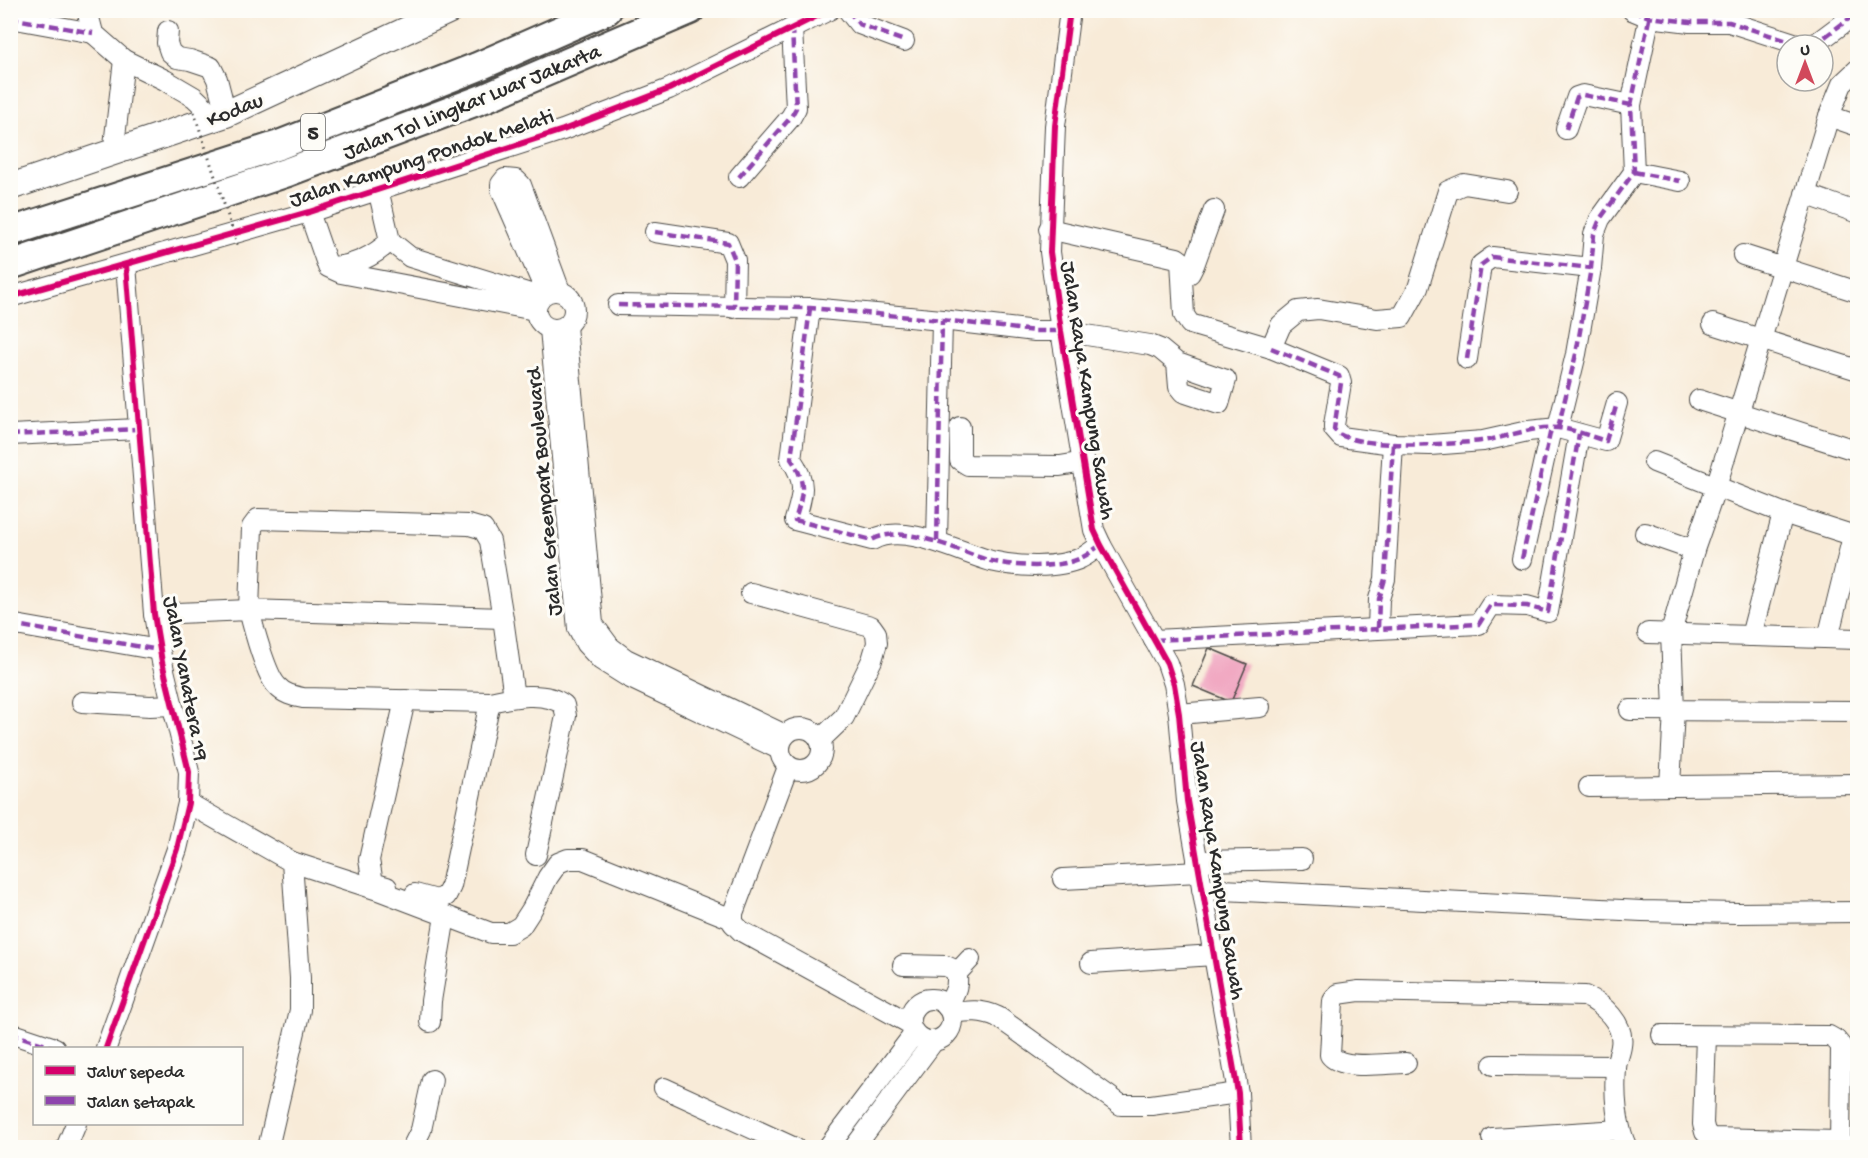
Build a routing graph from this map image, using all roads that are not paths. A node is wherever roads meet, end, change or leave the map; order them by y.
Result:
1 (87, 10) edge
2 (450, 10) edge
3 (607, 10) edge
4 (690, 10) edge
5 (829, 10) edge
6 (848, 10) edge
7 (1070, 10) edge
8 (1857, 12) edge
9 (1644, 13) edge
10 (10, 18) edge
11 (792, 28) junction
12 (168, 31) dead end
13 (93, 33) junction
14 (1830, 33) edge
15 (1775, 37) edge
16 (904, 40) dead end
17 (124, 60) junction
18 (1857, 69) edge
19 (1631, 105) junction
20 (212, 114) junction
21 (1829, 116) junction
22 (1857, 126) edge
23 (1566, 129) dead end
24 (113, 154) junction
25 (1634, 172) junction
26 (739, 177) dead end
27 (1680, 181) dead end
28 (10, 187) edge
29 (378, 189) junction
30 (1507, 191) dead end
31 (1805, 194) junction
32 (1214, 210) dead end
33 (309, 212) junction
34 (1857, 213) edge
35 (1049, 229) junction
36 (10, 232) edge
37 (655, 232) dead end
38 (390, 241) junction
39 (1743, 255) dead end
40 (427, 264) junction
41 (10, 265) edge
42 (126, 265) junction
43 (328, 267) junction
44 (1591, 268) junction
45 (1782, 268) junction
46 (1183, 278) junction
47 (419, 288) junction
48 (1857, 292) edge
49 (10, 297) edge
50 (545, 298) junction
51 (618, 305) dead end
52 (734, 308) junction
53 (810, 308) junction
54 (942, 320) junction
55 (1713, 324) dead end
56 (558, 328) junction
57 (1067, 332) junction
58 (1761, 339) junction
59 (1271, 348) junction
60 (1467, 359) dead end
61 (1177, 363) dead end
62 (1857, 370) edge
63 (1699, 400) dead end
64 (1617, 403) dead end
65 (1738, 412) junction
66 (960, 427) dead end
67 (1554, 428) junction
68 (138, 429) junction
69 (1579, 434) junction
70 (10, 435) edge
71 (1393, 444) junction
72 (1857, 451) edge
73 (1084, 462) junction
74 (1654, 462) dead end
75 (1716, 487) junction
76 (1783, 513) junction
77 (1646, 533) dead end
78 (1855, 536) edge
79 (937, 541) junction
80 (1101, 545) junction
81 (1694, 550) junction
82 (1522, 558) dead end
83 (751, 593) dead end
84 (249, 610) junction
85 (154, 614) junction
86 (503, 618) junction
87 (10, 624) edge
88 (1378, 628) junction
89 (1648, 633) dead end
90 (1671, 633) junction
91 (1751, 636) junction
92 (1828, 638) junction
93 (1857, 639) edge
94 (1154, 640) junction
95 (159, 650) junction
96 (514, 697) junction
97 (405, 700) junction
98 (82, 702) dead end
99 (490, 702) junction
100 (172, 705) junction
101 (1260, 707) dead end
102 (1630, 710) dead end
103 (1674, 710) junction
104 (1857, 711) edge
105 (1179, 714) junction
106 (820, 740) junction
107 (788, 755) junction
108 (1857, 784) edge
109 (1670, 786) junction
110 (1589, 787) dead end
111 (188, 803) junction
112 (536, 855) dead end
113 (1302, 859) dead end
114 (292, 862) junction
115 (1200, 874) junction
116 (1063, 879) dead end
117 (1857, 912) edge
118 (445, 916) junction
119 (732, 919) junction
120 (1215, 955) junction
121 (1091, 963) dead end
122 (903, 965) dead end
123 (949, 1010) junction
124 (430, 1022) dead end
125 (911, 1023) junction
126 (10, 1033) edge
127 (1662, 1035) dead end
128 (1706, 1036) junction
129 (933, 1042) junction
130 (52, 1047) edge
131 (106, 1047) edge
132 (1407, 1063) dead end
133 (1493, 1065) dead end
134 (1616, 1066) junction
135 (432, 1080) dead end
136 (664, 1088) dead end
137 (1238, 1093) junction
138 (76, 1125) edge
139 (1492, 1138) dead end
140 (1624, 1139) edge
141 (1840, 1144) edge
142 (825, 1147) edge
143 (66, 1148) edge
144 (268, 1148) edge
145 (412, 1148) edge
146 (795, 1148) edge
147 (854, 1148) edge
148 (1241, 1148) edge

1 - 13 street
2 - 20 main road, Kodau
3 - 36 highway, Jalan Tol Lingkar Luar Jakarta / 5
4 - 41 highway, Jalan Tol Lingkar Luar Jakarta / 5
5 - 11 street, Jalan Kampung Pondok Melati
6 - 16 street
7 - 35 street, Jalan Raya Kampung Sawah
8 - 14 street
9 - 15 street
9 - 19 street
10 - 13 street
11 - 26 street
11 - 29 street, Jalan Kampung Pondok Melati
12 - 20 street
13 - 17 street
17 - 20 street
17 - 24 street
18 - 21 street
19 - 23 street
19 - 25 street
20 - 24 main road, Kodau
21 - 22 street
21 - 31 street
24 - 28 main road, Kodau
25 - 27 street
25 - 44 street
29 - 33 street, Jalan Kampung Pondok Melati
29 - 38 street
30 - 59 street
31 - 34 street
31 - 45 street
32 - 46 street
33 - 42 street, Jalan Kampung Pondok Melati
33 - 43 street
35 - 46 street
35 - 57 street, Jalan Raya Kampung Sawah
37 - 52 street
38 - 40 street
38 - 43 street
39 - 45 street
40 - 47 street
40 - 50 street
42 - 49 street, Jalan Kampung Pondok Melati
42 - 68 street, Jalan Yanatera 19
43 - 47 street
44 - 60 street
44 - 67 street
45 - 48 street
45 - 58 street
46 - 59 street
47 - 50 street
50 - 50 street
50 - 56 street
50 - 56 street
51 - 52 street
52 - 53 street
53 - 54 street
53 - 79 street
54 - 57 street
54 - 79 street
55 - 58 street
56 - 107 street, Jalan Greenpark Boulevard
57 - 61 street
57 - 73 street, Jalan Raya Kampung Sawah
58 - 62 street
58 - 65 street
59 - 71 street
63 - 65 street
64 - 69 street
65 - 72 street
65 - 75 street
66 - 73 street
67 - 69 street
67 - 71 street
67 - 82 street
68 - 70 street
68 - 85 street, Jalan Yanatera 19
69 - 88 street
71 - 88 street
73 - 80 street, Jalan Raya Kampung Sawah
74 - 75 street
75 - 76 street
75 - 81 street
76 - 78 street
76 - 91 street
77 - 81 street
78 - 92 street
79 - 80 street
80 - 94 street, Jalan Raya Kampung Sawah
81 - 90 street
83 - 106 street
84 - 85 street
84 - 86 street
84 - 86 street
84 - 97 street
85 - 95 street, Jalan Yanatera 19
86 - 96 street
87 - 95 street
88 - 94 street
89 - 90 street
90 - 91 street
90 - 103 street
91 - 92 street
92 - 93 street
94 - 105 street, Jalan Raya Kampung Sawah
95 - 100 street, Jalan Yanatera 19
96 - 99 street
96 - 112 street
97 - 99 street
97 - 99 street
98 - 100 street
100 - 111 street, Jalan Yanatera 19
101 - 105 street
102 - 103 street
103 - 104 street
103 - 109 street
105 - 115 street, Jalan Raya Kampung Sawah
106 - 107 street
106 - 107 street
107 - 119 street
107 - 125 street
108 - 109 street
109 - 110 street
111 - 114 street
111 - 131 street, Jalan Yanatera 19
113 - 115 street
114 - 118 street
114 - 144 street
115 - 116 street
115 - 117 street
115 - 120 street, Jalan Raya Kampung Sawah
118 - 119 street
118 - 124 street
119 - 125 street
120 - 121 street
120 - 137 street, Jalan Raya Kampung Sawah
122 - 123 street
123 - 125 street
123 - 129 street
123 - 137 street
125 - 129 street
125 - 142 street
126 - 130 street
127 - 128 street
128 - 141 street
128 - 141 street
129 - 147 street
132 - 134 street
133 - 134 street
134 - 140 street
135 - 145 street
136 - 146 street
137 - 148 street, Jalan Raya Kampung Sawah
138 - 143 street
139 - 140 street

